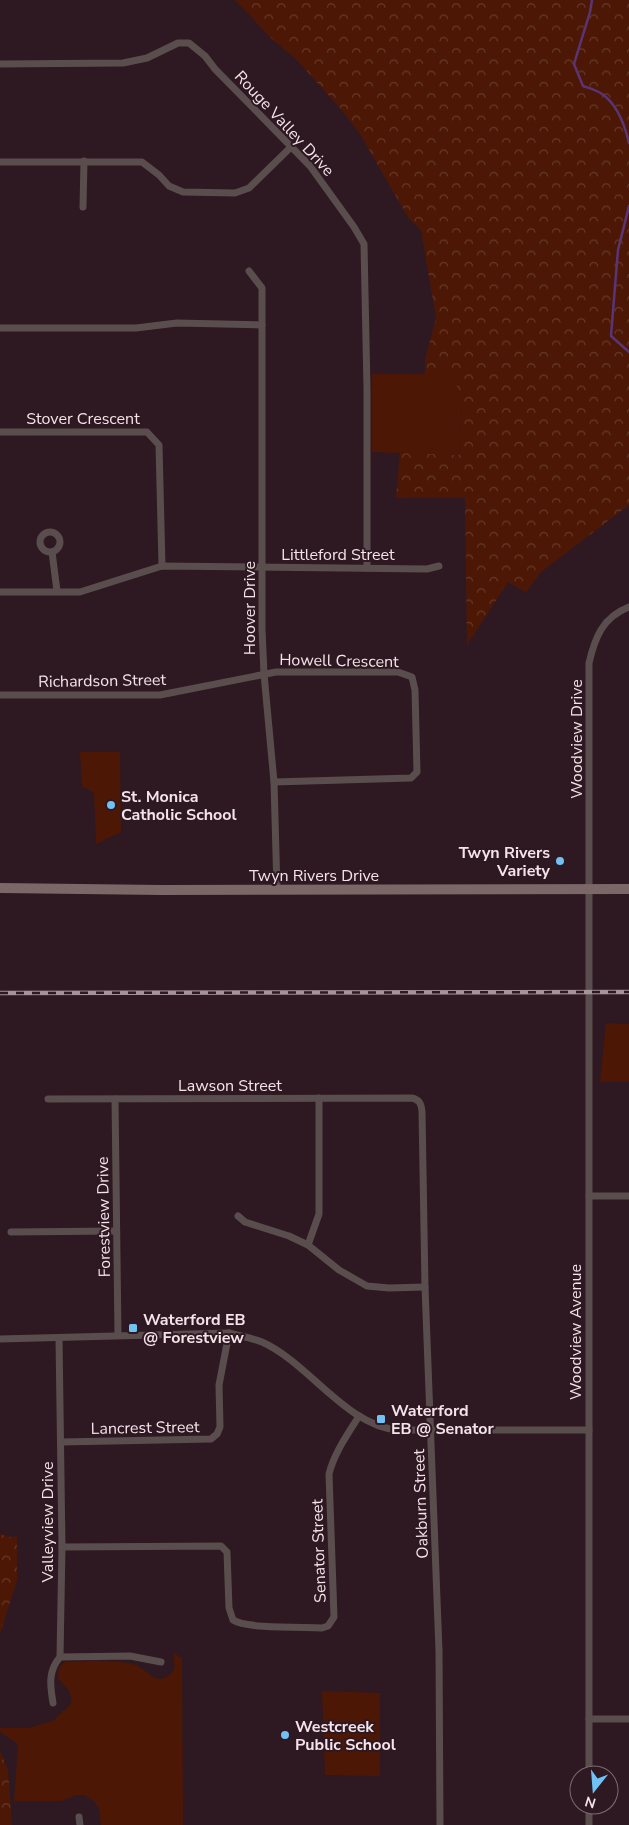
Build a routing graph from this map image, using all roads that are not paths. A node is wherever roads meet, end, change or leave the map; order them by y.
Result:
1 (0, 64) edge
2 (291, 147) junction
3 (84, 161) junction
4 (0, 162) edge
5 (83, 207) dead end
6 (249, 271) dead end
7 (262, 325) junction
8 (0, 328) edge
9 (0, 432) edge
10 (52, 552) dead end
11 (162, 566) junction
12 (439, 566) dead end
13 (263, 568) junction
14 (367, 568) junction
15 (0, 592) edge
16 (57, 592) junction
17 (629, 607) edge
18 (264, 674) junction
19 (0, 695) edge
20 (274, 782) junction
21 (0, 888) edge
22 (589, 888) junction
23 (629, 889) edge
24 (277, 890) junction
25 (48, 1098) dead end
26 (319, 1098) junction
27 (412, 1098) joint
28 (115, 1099) junction
29 (589, 1196) junction
30 (629, 1196) edge
31 (238, 1216) dead end
32 (116, 1231) junction
33 (10, 1232) dead end
34 (308, 1245) junction
35 (425, 1287) junction
36 (229, 1333) junction
37 (118, 1335) junction
38 (59, 1338) junction
39 (0, 1340) edge
40 (359, 1416) junction
41 (431, 1430) junction
42 (589, 1430) junction
43 (60, 1442) junction
44 (62, 1547) junction
45 (60, 1657) junction
46 (161, 1662) dead end
47 (53, 1703) dead end
48 (589, 1719) junction
49 (629, 1719) edge
50 (589, 1765) edge
51 (440, 1825) edge

1 - 2 street, Rouge Valley Drive
2 - 3 street
2 - 14 street, Rouge Valley Drive
3 - 4 street
3 - 5 street
6 - 7 street, Hoover Drive
7 - 8 street
7 - 13 street, Hoover Drive
9 - 11 street, Stover Crescent
10 - 16 street
11 - 13 street, Littleford Street
11 - 16 street, Littleford Street
12 - 14 street, Littleford Street
13 - 14 street, Littleford Street
13 - 18 street, Hoover Drive
15 - 16 street, Littleford Street
17 - 22 street, Woodview Drive
18 - 19 street, Richardson Street
18 - 20 street, Hoover Drive
18 - 20 street, Howell Crescent
20 - 24 street, Hoover Drive
21 - 24 street, Twyn Rivers Drive
22 - 23 street, Twyn Rivers Drive
22 - 24 street, Twyn Rivers Drive
22 - 29 street, Woodview Avenue
25 - 28 street, Lawson Street
26 - 27 street, Lawson Street
26 - 28 street, Lawson Street
26 - 34 street
27 - 35 street, Oakburn Street
28 - 32 street, Forestview Drive
29 - 30 street
29 - 42 street, Woodview Avenue
31 - 34 street
32 - 33 street
32 - 37 street, Forestview Drive
34 - 35 street
35 - 41 street, Oakburn Street
36 - 37 street
36 - 40 street
36 - 43 street, Lancrest Street
37 - 38 street
38 - 39 street
38 - 43 street, Valleyview Drive
40 - 41 street
40 - 44 street, Senator Street
41 - 42 street
41 - 51 street, Oakburn Street
42 - 48 street, Woodview Avenue
43 - 44 street, Valleyview Drive
44 - 45 street, Valleyview Drive
45 - 46 street
45 - 47 street, Valleyview Drive
48 - 49 street
48 - 50 street, Woodview Avenue

